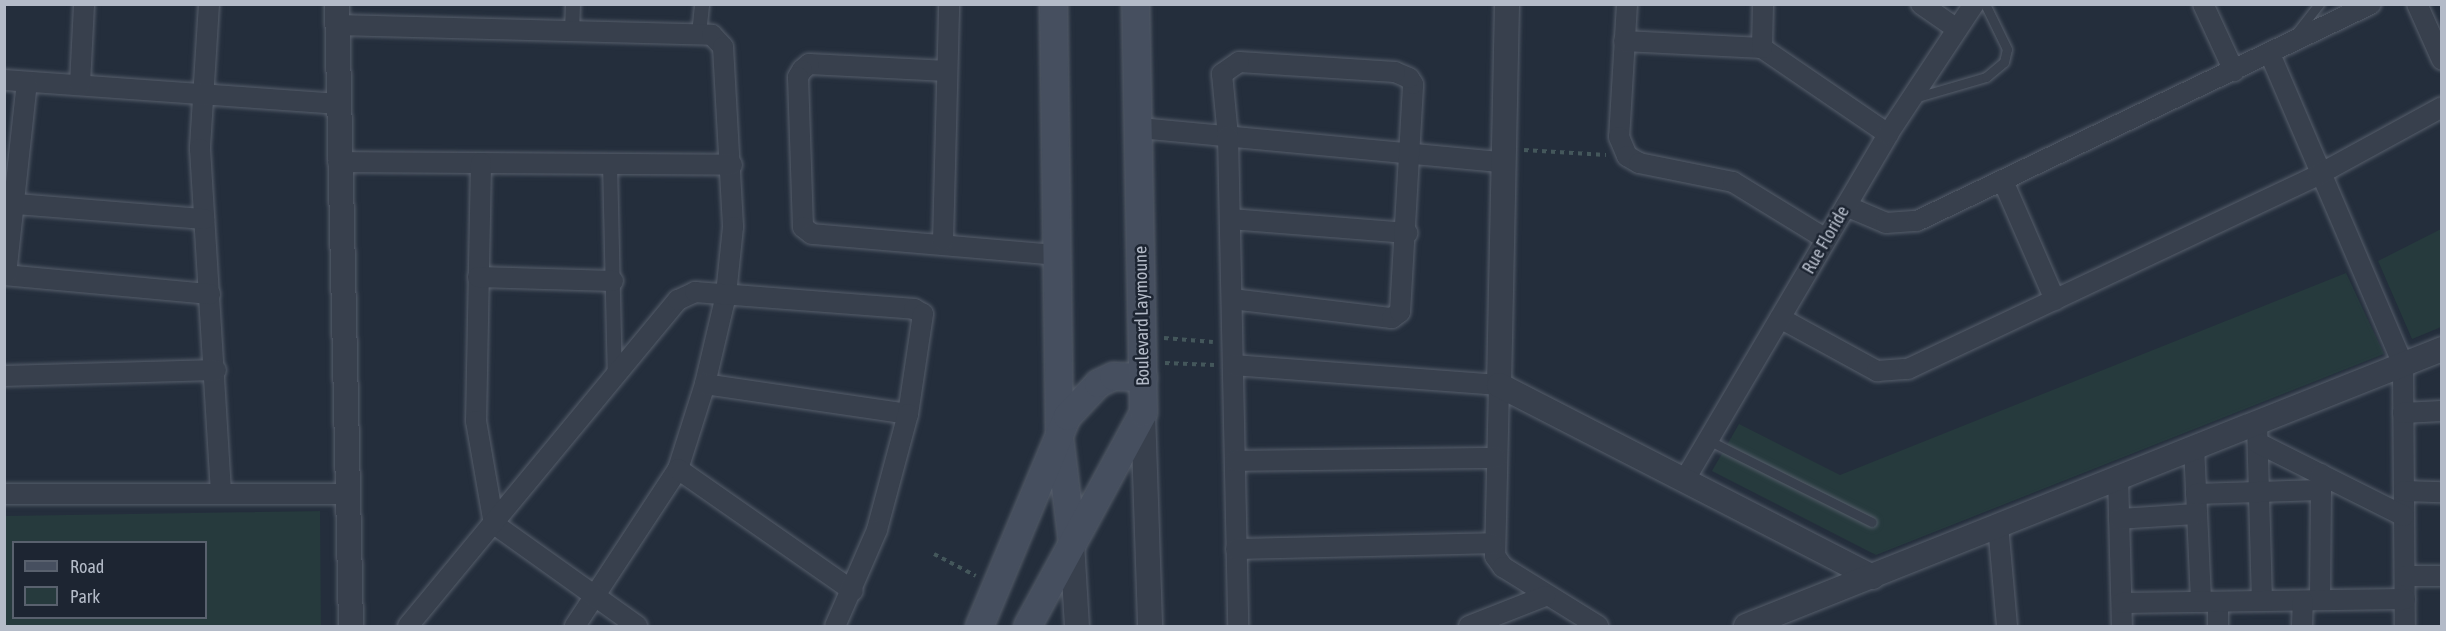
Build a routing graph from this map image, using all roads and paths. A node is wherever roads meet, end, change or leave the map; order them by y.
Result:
1 (84, 4) edge
2 (209, 4) edge
3 (573, 4) edge
4 (702, 4) edge
5 (949, 4) edge
6 (1053, 4) edge
7 (1135, 4) edge
8 (1507, 4) edge
9 (1627, 4) edge
10 (1763, 4) edge
11 (1921, 4) edge
12 (1974, 4) edge
13 (1985, 4) edge
14 (2203, 4) edge
15 (2319, 4) edge
16 (2371, 4) edge
17 (2417, 4) edge
18 (337, 15) edge
19 (1957, 29) junction
20 (572, 32) junction
21 (699, 34) junction
22 (1624, 41) junction
23 (2287, 45) junction
24 (1762, 48) junction
25 (2270, 54) junction
26 (2442, 60) edge
27 (946, 71) junction
28 (2234, 71) junction
29 (4, 80) edge
30 (27, 82) junction
31 (80, 84) junction
32 (206, 92) junction
33 (1911, 99) junction
34 (336, 104) junction
35 (2442, 107) edge
36 (1139, 128) junction
37 (1888, 134) junction
38 (1228, 136) junction
39 (1410, 153) junction
40 (1502, 155) junction
41 (1627, 156) junction
42 (338, 162) junction
43 (481, 163) junction
44 (610, 163) junction
45 (732, 165) junction
46 (2318, 175) junction
47 (2003, 181) junction
48 (10, 204) edge
49 (1846, 206) junction
50 (204, 219) junction
51 (1230, 219) junction
52 (1407, 233) junction
53 (1827, 239) junction
54 (943, 241) junction
55 (1057, 255) junction
56 (5, 275) edge
57 (478, 277) junction
58 (613, 282) junction
59 (210, 294) junction
60 (726, 295) junction
61 (1232, 299) junction
62 (2055, 300) junction
63 (1780, 318) junction
64 (1142, 336) junction
65 (1233, 344) junction
66 (2442, 349) edge
67 (2403, 364) junction
68 (1233, 365) junction
69 (216, 370) junction
70 (1143, 370) junction
71 (4, 376) edge
72 (615, 378) junction
73 (705, 384) junction
74 (1499, 385) junction
75 (2442, 411) edge
76 (1143, 412) junction
77 (2403, 412) junction
78 (908, 414) junction
79 (2258, 433) junction
80 (1059, 436) junction
81 (1708, 441) junction
82 (2193, 447) junction
83 (1496, 458) junction
84 (1235, 461) junction
85 (678, 469) junction
86 (2118, 476) junction
87 (1684, 481) junction
88 (2321, 482) junction
89 (221, 491) junction
90 (2404, 491) junction
91 (2259, 492) junction
92 (2442, 492) edge
93 (4, 494) edge
94 (350, 494) junction
95 (2196, 504) junction
96 (2404, 516) junction
97 (2119, 519) junction
98 (1872, 522) dead end
99 (494, 524) junction
100 (1998, 525) junction
101 (1072, 543) junction
102 (1492, 543) junction
103 (1236, 549) junction
104 (934, 554) dead end
105 (2405, 576) junction
106 (2442, 576) edge
107 (1872, 577) junction
108 (997, 587) junction
109 (853, 591) junction
110 (1545, 596) junction
111 (597, 599) junction
112 (2405, 599) junction
113 (2262, 601) junction
114 (2312, 601) junction
115 (2209, 602) junction
116 (2122, 603) junction
117 (351, 627) edge
118 (408, 627) edge
119 (575, 627) edge
120 (637, 627) edge
121 (836, 627) edge
122 (979, 627) edge
123 (1027, 627) edge
124 (1077, 627) edge
125 (1150, 627) edge
126 (1238, 627) edge
127 (1469, 627) edge
128 (1598, 627) edge
129 (1746, 627) edge
130 (2007, 627) edge
131 (2122, 627) edge
132 (2218, 627) edge
133 (2302, 627) edge
134 (2405, 627) edge

1 - 31 street
2 - 32 street
3 - 20 street
4 - 21 street
5 - 27 street
6 - 55 main road
7 - 36 main road, Boulevard Laymoune
8 - 40 street
9 - 22 street
10 - 24 street
11 - 19 street
12 - 19 street, Rue Floride
13 - 33 lane
14 - 28 street
15 - 23 lane
16 - 23 street
17 - 26 street
18 - 20 street
18 - 34 street
19 - 33 street, Rue Floride
20 - 21 street
21 - 45 street
22 - 24 street
22 - 41 street
23 - 25 street
24 - 37 street
25 - 28 street
25 - 46 street
27 - 54 street
27 - 54 street
28 - 47 street
29 - 30 street
30 - 31 street
30 - 48 street
31 - 32 street
32 - 34 street
32 - 50 street
33 - 37 street, Rue Floride
34 - 42 street
35 - 46 street
36 - 38 street
36 - 64 main road, Boulevard Laymoune
37 - 49 street, Rue Floride
38 - 39 street
38 - 39 street
38 - 51 street
39 - 40 street
39 - 52 street
40 - 41 path
40 - 74 street
41 - 53 street
42 - 43 street
42 - 94 street
43 - 44 street
43 - 57 street
44 - 45 street
44 - 58 street
45 - 60 street
46 - 62 street
46 - 67 street
47 - 49 street
47 - 62 street
48 - 50 street
48 - 56 street
49 - 53 street, Rue Floride
50 - 59 street
51 - 52 street
51 - 61 street
52 - 61 street
53 - 63 street, Rue Floride
54 - 55 street
55 - 80 main road
56 - 59 street
57 - 58 street
57 - 99 street
58 - 72 street
59 - 69 street
60 - 72 street
60 - 73 street
60 - 78 street
61 - 65 street
62 - 63 street
63 - 81 street, Rue Floride
64 - 65 path
64 - 70 main road, Boulevard Laymoune
65 - 68 street
66 - 67 street
67 - 77 street
67 - 79 street
68 - 70 path
68 - 74 street
68 - 84 street
69 - 71 street
69 - 89 street
70 - 76 main road, Boulevard Laymoune
70 - 80 main road
72 - 99 street
73 - 78 street
73 - 85 street
74 - 83 street
74 - 87 street
75 - 77 street
76 - 101 main road
76 - 125 street, Boulevard Laymoune
77 - 90 street
78 - 109 street
79 - 82 street
79 - 88 street
79 - 91 street
80 - 101 main road
80 - 108 main road
81 - 87 street, Rue Floride
81 - 98 lane
82 - 86 street
82 - 95 street
83 - 84 street
83 - 102 street
84 - 103 street
85 - 109 street
85 - 111 street
86 - 97 street
86 - 100 street
87 - 107 street
88 - 91 street
88 - 96 street
88 - 114 street
89 - 93 street
89 - 94 street
90 - 92 street
90 - 96 street
91 - 95 street
91 - 113 street
94 - 117 street
95 - 97 street
95 - 115 street
96 - 105 street
97 - 116 street
99 - 111 street
99 - 118 street
100 - 107 street
100 - 130 street
101 - 123 main road
101 - 124 street
102 - 103 street
102 - 110 street
103 - 126 street
104 - 108 path
105 - 106 street
105 - 112 street
107 - 129 street
108 - 122 main road
109 - 121 street
110 - 127 street
110 - 128 street
111 - 119 street
111 - 120 street
112 - 114 street
112 - 134 street
113 - 114 street
113 - 115 street
114 - 133 street
115 - 116 street
115 - 132 street
116 - 131 street

